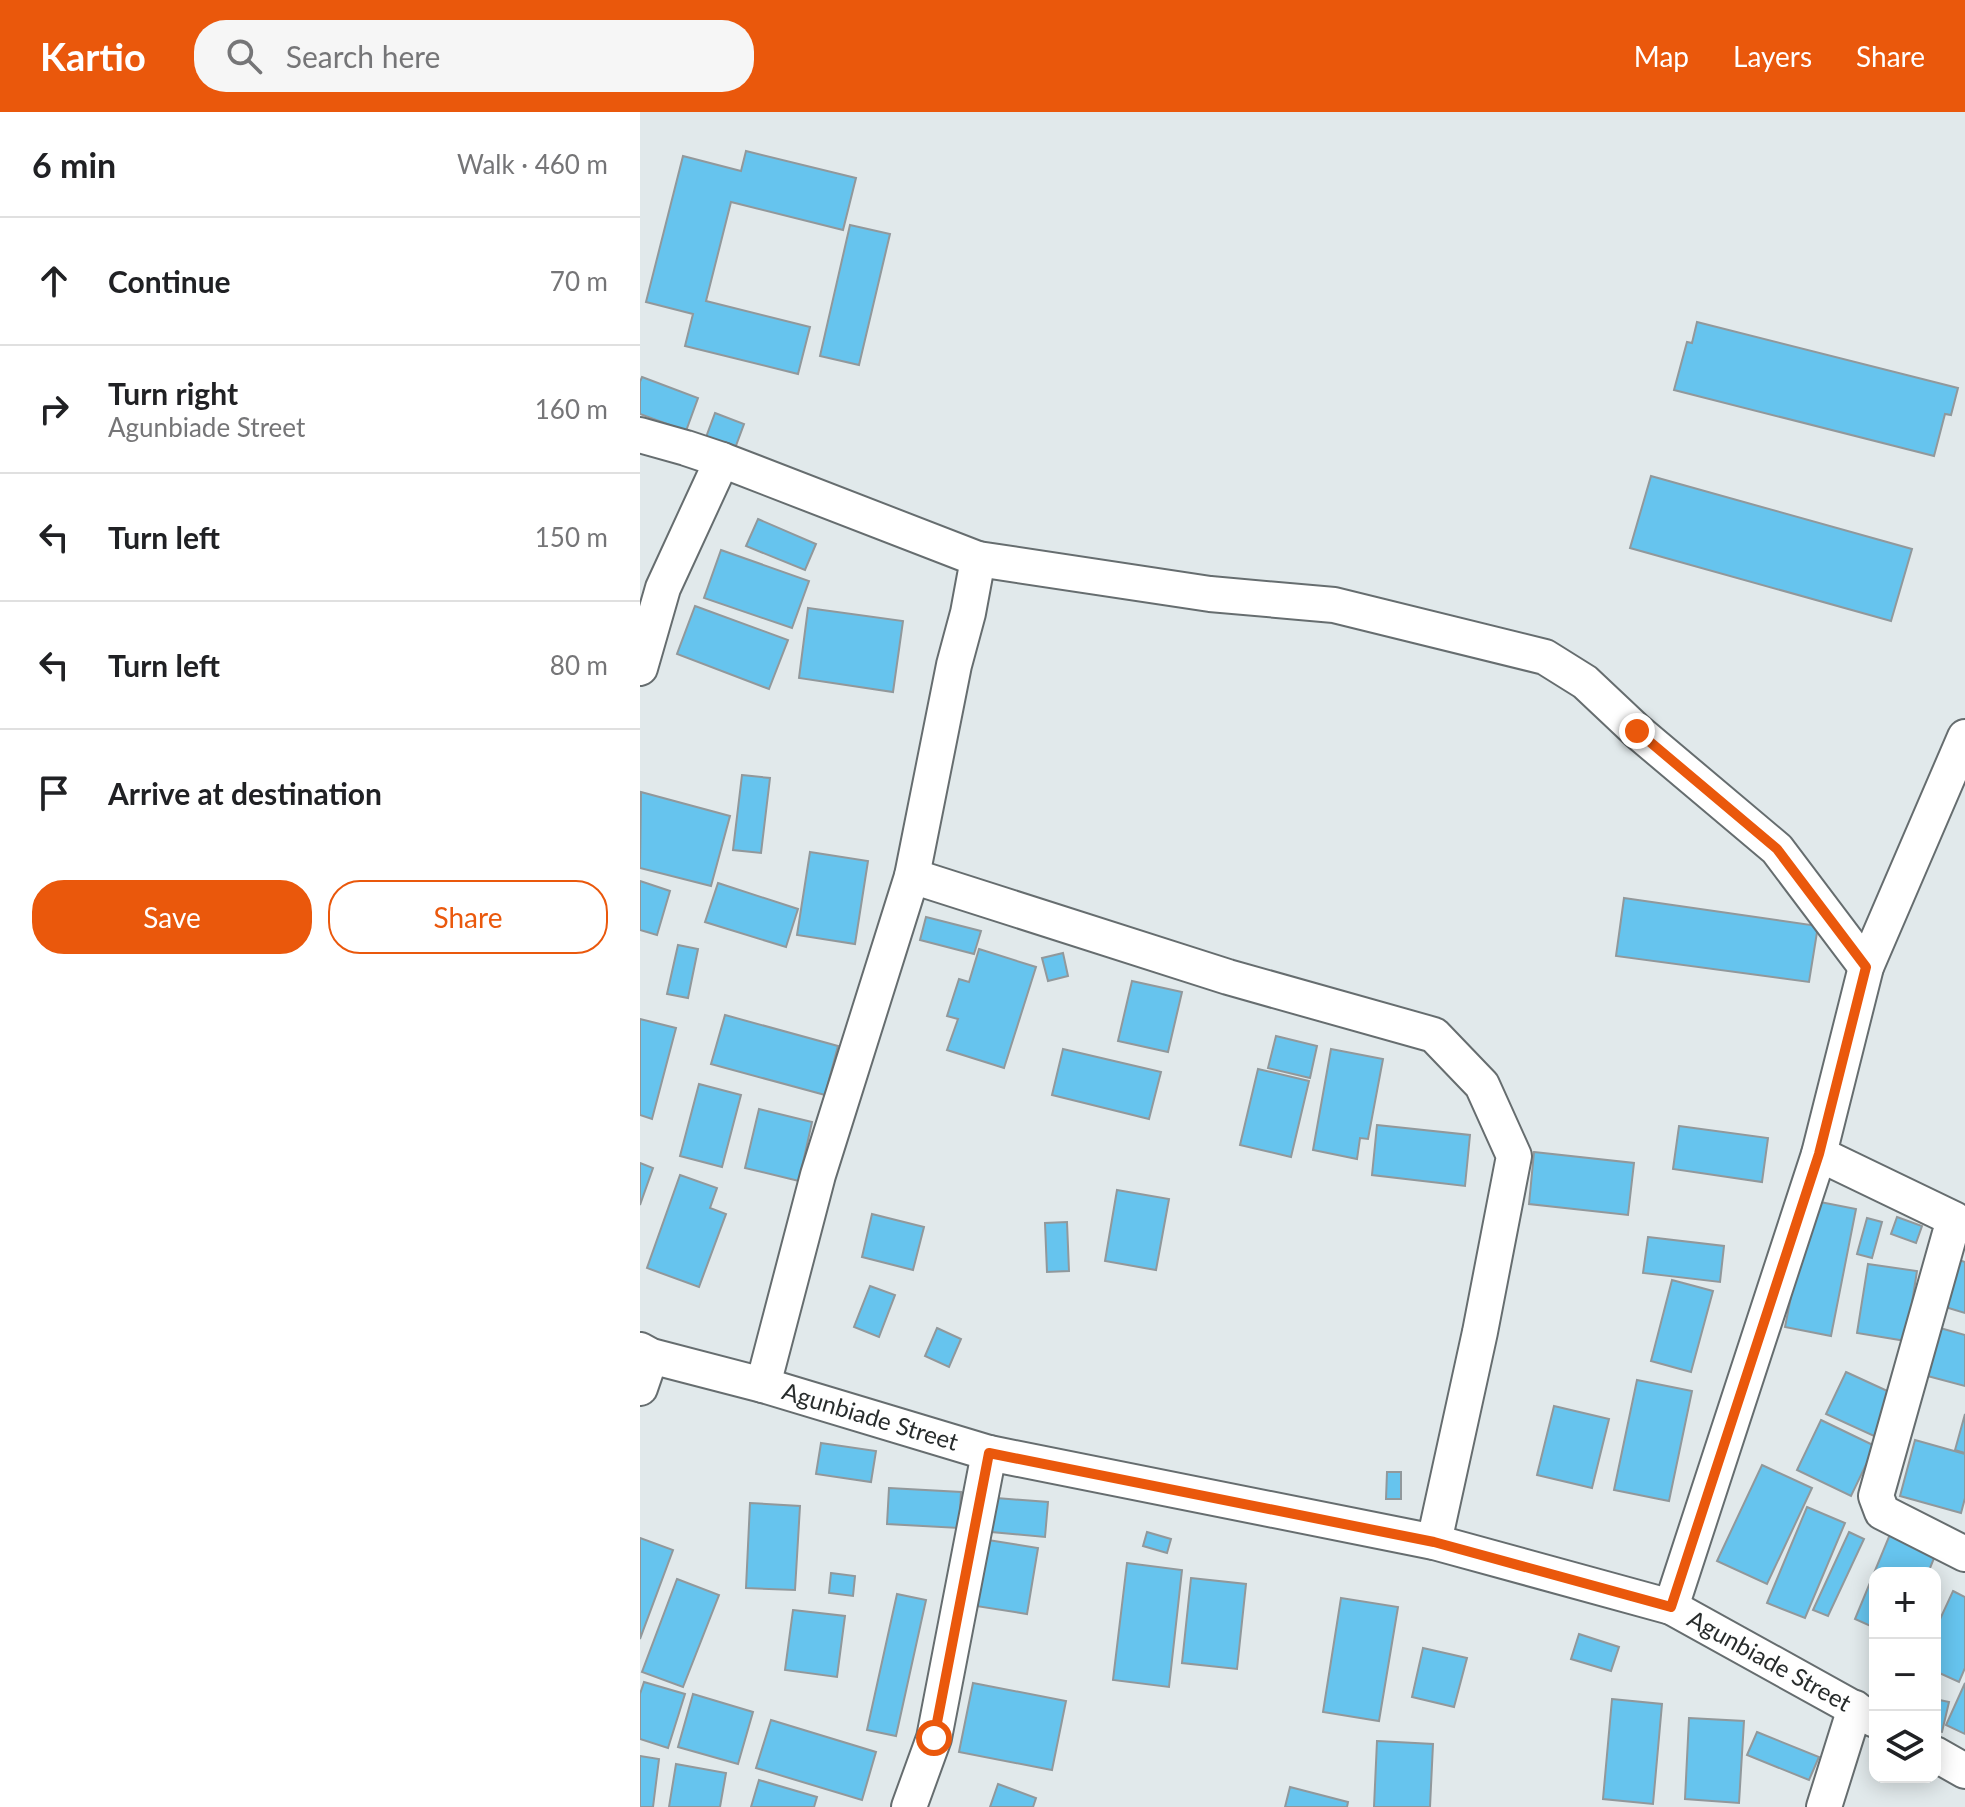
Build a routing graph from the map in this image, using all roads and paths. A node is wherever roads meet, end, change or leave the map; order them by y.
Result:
1 (640, 435) edge
2 (722, 460) junction
3 (978, 559) junction
4 (640, 668) edge
5 (1965, 737) edge
6 (912, 876) junction
7 (1866, 967) junction
8 (1819, 1154) junction
9 (646, 1353) edge
10 (763, 1385) junction
11 (640, 1388) edge
12 (989, 1453) junction
13 (1434, 1542) junction
14 (1965, 1554) edge
15 (1671, 1607) junction
16 (1865, 1714) edge
17 (1941, 1757) edge
18 (1965, 1771) edge
19 (909, 1807) edge
20 (1824, 1807) edge

1 - 2 street
2 - 3 street
2 - 4 street
3 - 6 street
3 - 7 street
5 - 7 street
6 - 10 street
6 - 13 street
7 - 8 street
8 - 14 street
8 - 15 street
9 - 10 street, Agunbiade Street
9 - 11 street
10 - 12 street, Agunbiade Street
12 - 13 street, Agunbiade Street
12 - 19 street
13 - 15 street, Agunbiade Street
15 - 16 street, Agunbiade Street
16 - 20 street
17 - 18 street

